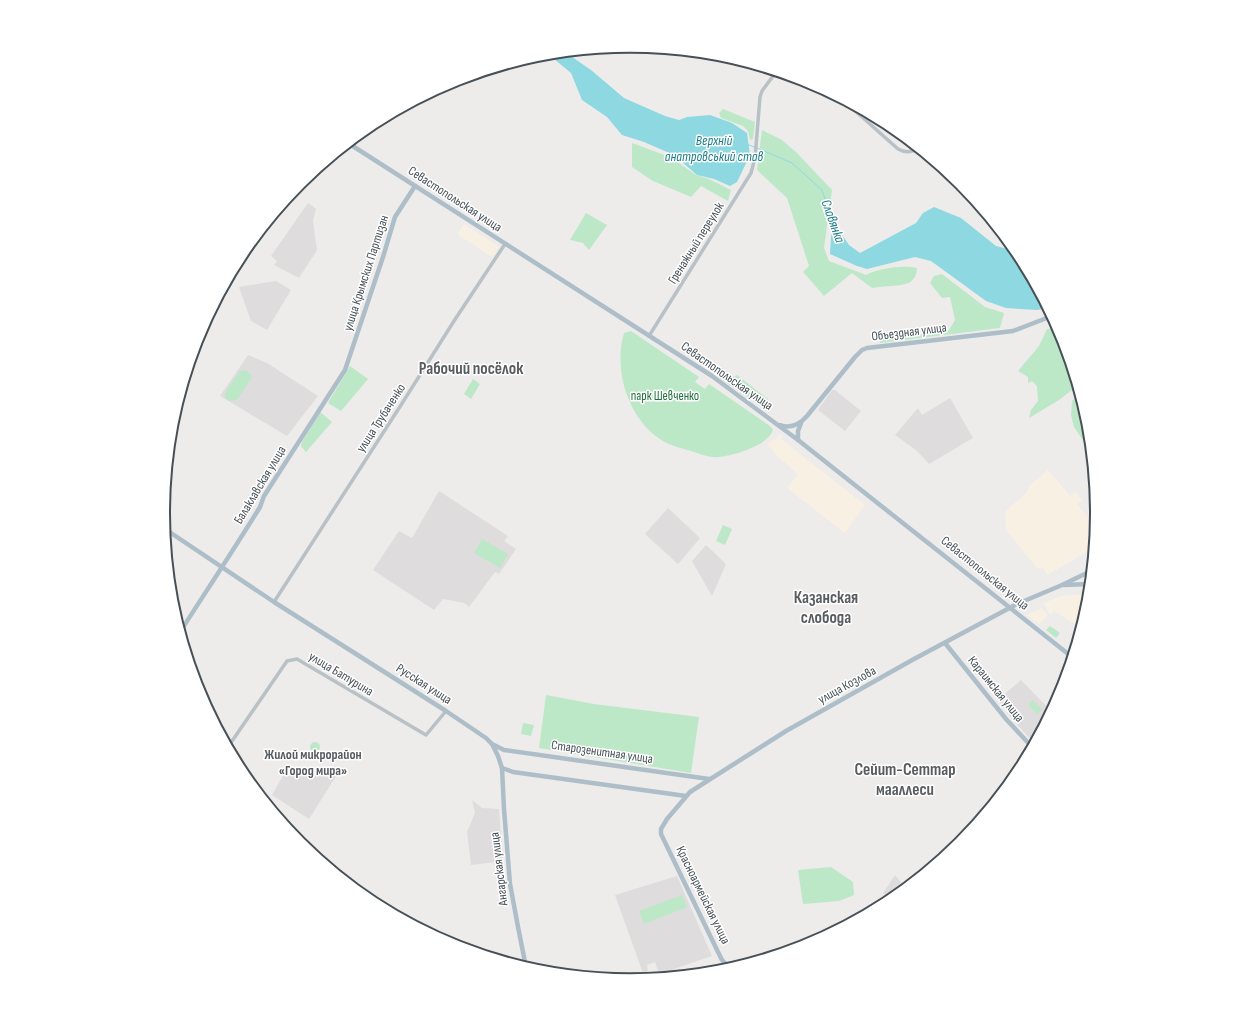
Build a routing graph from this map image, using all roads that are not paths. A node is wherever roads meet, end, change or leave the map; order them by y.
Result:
1 (773, 76) edge
2 (860, 115) edge
3 (353, 146) edge
4 (913, 150) edge
5 (415, 186) junction
6 (505, 244) junction
7 (1047, 318) edge
8 (648, 336) junction
9 (353, 348) joint
10 (801, 423) junction
11 (776, 424) junction
12 (798, 440) junction
13 (171, 533) edge
14 (221, 567) junction
15 (1086, 574) edge
16 (1081, 576) junction
17 (1084, 584) joint
18 (1062, 586) junction
19 (274, 602) junction
20 (1010, 608) junction
21 (184, 625) edge
22 (945, 643) junction
23 (1068, 654) edge
24 (446, 711) junction
25 (232, 743) edge
26 (1028, 743) edge
27 (492, 744) junction
28 (504, 750) junction
29 (498, 756) junction
30 (504, 769) junction
31 (694, 778) junction
32 (709, 779) junction
33 (695, 789) junction
34 (686, 796) junction
35 (661, 829) joint
36 (525, 960) edge
37 (725, 963) edge

1 - 8 street, Гренажный переулок
2 - 4 street
3 - 5 main road, Севастопольская улица
5 - 6 main road, Севастопольская улица
5 - 9 main road, улица Крымских Партизан
6 - 8 main road, Севастопольская улица
6 - 19 street, улица Трубаченко
7 - 10 main road, Объездная улица
8 - 11 main road, Севастопольская улица
9 - 14 main road, Балаклавская улица
10 - 11 main road
10 - 12 main road
11 - 12 main road, Севастопольская улица
12 - 20 main road, Севастопольская улица
13 - 14 main road, Русская улица
14 - 19 main road, Русская улица
14 - 21 main road, Балаклавская улица
15 - 16 main road, улица Козлова
16 - 17 main road
16 - 18 main road, улица Козлова
17 - 18 main road, улица Козлова
18 - 20 main road, улица Козлова
19 - 24 main road, Русская улица
20 - 22 main road, улица Козлова
20 - 23 main road, Севастопольская улица
22 - 26 main road, Караимская улица
22 - 32 main road, улица Козлова
24 - 25 street, улица Батурина
24 - 27 main road, Русская улица
27 - 28 main road, Старозенитная улица
27 - 29 main road, Русская улица
28 - 29 main road
28 - 31 main road, Старозенитная улица
29 - 30 main road, Русская улица
30 - 34 main road
30 - 36 main road, Ангарская улица
31 - 32 main road, Старозенитная улица
31 - 33 main road
32 - 33 main road, улица Козлова
33 - 34 main road, улица Козлова
34 - 35 main road, улица Козлова
35 - 37 main road, Красноармейская улица

